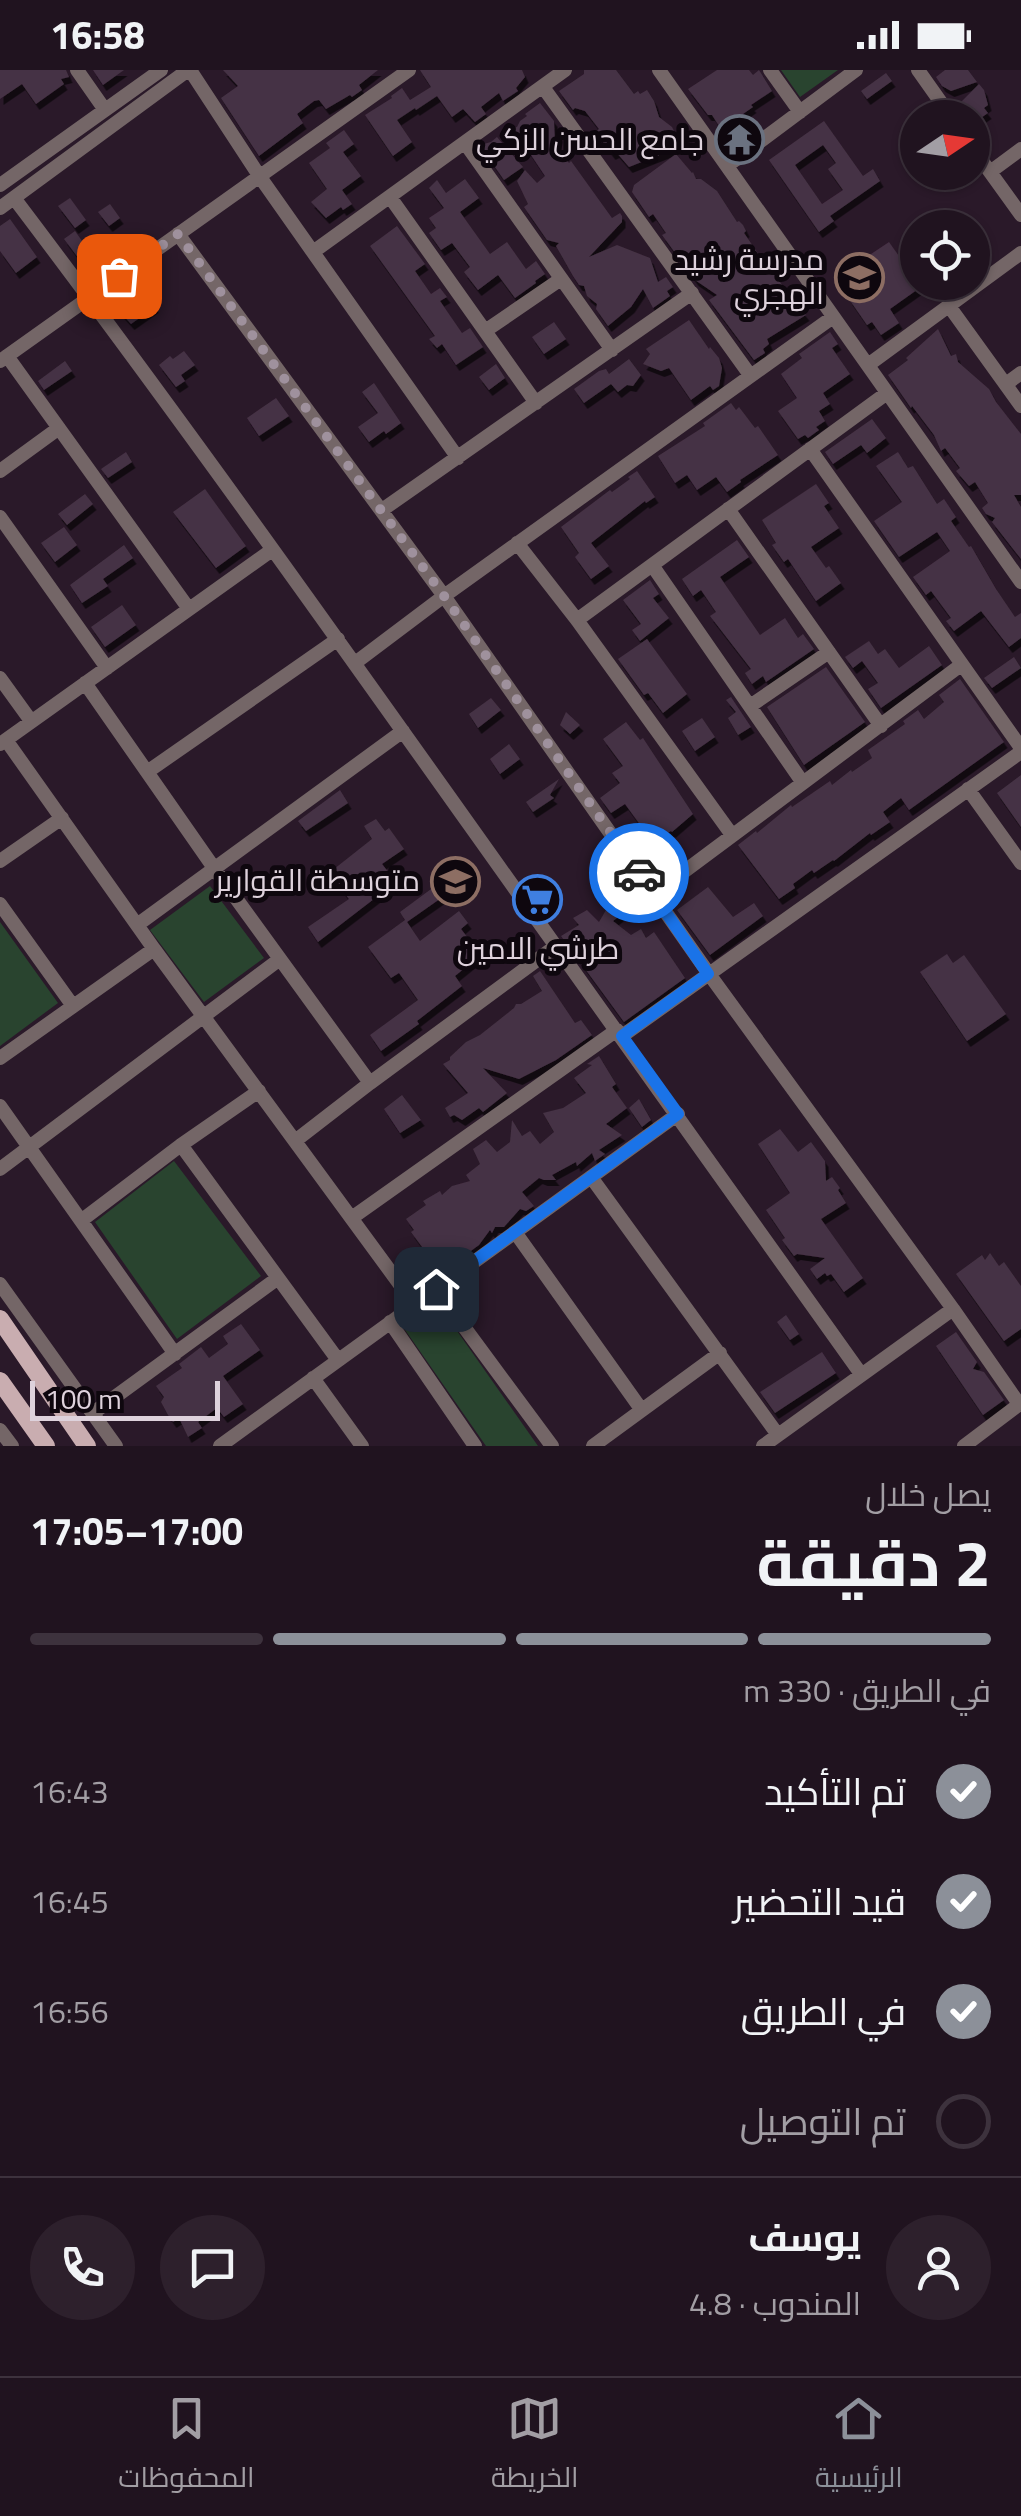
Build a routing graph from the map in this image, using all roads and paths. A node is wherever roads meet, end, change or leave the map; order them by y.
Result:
1 (77, 70) edge
2 (161, 70) edge
3 (188, 70) edge
4 (410, 70) edge
5 (565, 70) edge
6 (659, 70) edge
7 (770, 70) edge
8 (856, 70) edge
9 (918, 70) edge
10 (543, 87) junction
11 (939, 100) edge
12 (105, 110) junction
13 (800, 112) junction
14 (465, 143) junction
15 (1021, 149) edge
16 (727, 166) junction
17 (990, 172) joint
18 (260, 177) junction
19 (1, 182) edge
20 (390, 197) junction
21 (14, 198) junction
22 (0, 208) edge
23 (1021, 215) edge
24 (178, 234) junction
25 (313, 252) junction
26 (1021, 253) edge
27 (562, 279) junction
28 (692, 293) junction
29 (89, 296) junction
30 (948, 306) junction
31 (833, 317) junction
32 (485, 331) junction
33 (612, 350) junction
34 (3, 358) edge
35 (868, 365) junction
36 (1021, 373) edge
37 (750, 375) junction
38 (1006, 384) junction
39 (887, 393) junction
40 (536, 403) junction
41 (1021, 406) edge
42 (58, 428) junction
43 (810, 449) junction
44 (458, 458) junction
45 (0, 471) edge
46 (728, 509) junction
47 (382, 510) junction
48 (0, 517) edge
49 (517, 543) junction
50 (272, 550) junction
51 (652, 564) junction
52 (1021, 582) edge
53 (444, 596) junction
54 (189, 609) junction
55 (577, 620) junction
56 (338, 639) junction
57 (829, 652) junction
58 (355, 663) junction
59 (961, 665) junction
60 (107, 668) junction
61 (0, 678) edge
62 (85, 683) junction
63 (750, 706) junction
64 (31, 722) junction
65 (881, 726) junction
66 (403, 731) junction
67 (3, 742) edge
68 (1021, 750) edge
69 (147, 772) junction
70 (803, 782) junction
71 (968, 789) junction
72 (62, 818) junction
73 (732, 835) junction
74 (0, 861) edge
75 (1021, 863) edge
76 (214, 868) junction
77 (654, 894) junction
78 (0, 904) edge
79 (137, 925) junction
80 (556, 946) junction
81 (154, 949) junction
82 (280, 958) junction
83 (708, 974) junction
84 (73, 1006) junction
85 (204, 1016) junction
86 (619, 1034) junction
87 (0, 1058) edge
88 (370, 1083) junction
89 (258, 1091) junction
90 (0, 1106) edge
91 (678, 1114) junction
92 (295, 1140) junction
93 (181, 1145) junction
94 (30, 1147) junction
95 (0, 1170) edge
96 (592, 1177) junction
97 (353, 1217) junction
98 (82, 1220) junction
99 (515, 1232) junction
100 (278, 1278) junction
101 (0, 1284) edge
102 (436, 1289) junction
103 (415, 1304) junction
104 (954, 1309) junction
105 (0, 1319) edge
106 (390, 1322) junction
107 (720, 1352) junction
108 (175, 1354) junction
109 (338, 1360) junction
110 (861, 1374) junction
111 (314, 1378) junction
112 (0, 1381) edge
113 (1020, 1403) edge
114 (641, 1410) junction
115 (93, 1414) junction
116 (0, 1430) edge
117 (778, 1435) junction
118 (240, 1440) edge
119 (12, 1446) edge
120 (46, 1446) edge
121 (87, 1446) edge
122 (116, 1446) edge
123 (220, 1446) edge
124 (362, 1446) edge
125 (475, 1446) edge
126 (552, 1446) edge
127 (593, 1446) edge
128 (763, 1446) edge
129 (964, 1446) edge

1 - 12 street
2 - 12 street
3 - 18 street
3 - 21 street
4 - 18 street
5 - 10 street
6 - 16 street
7 - 13 street
8 - 13 street
9 - 11 street
10 - 14 street
10 - 28 street
12 - 19 street
13 - 16 street
14 - 20 street
14 - 27 street
15 - 17 street
16 - 31 street
17 - 23 street
18 - 24 street
18 - 25 street
20 - 25 street
20 - 32 street
21 - 22 street
21 - 29 street
24 - 29 street
24 - 47 street
25 - 44 street
26 - 30 street
27 - 32 street
27 - 33 street
28 - 33 street
28 - 37 street
29 - 34 street
29 - 50 street
30 - 35 street
30 - 38 street
31 - 35 street
31 - 37 street
32 - 40 street
33 - 40 street
34 - 42 street
35 - 39 street
36 - 38 street
37 - 49 street
38 - 41 street
39 - 43 street
39 - 52 street
40 - 44 street
42 - 45 street
42 - 54 street
43 - 46 street
43 - 59 street
44 - 47 street
46 - 51 street
46 - 57 street
47 - 53 street
48 - 60 street
49 - 53 street
49 - 55 street
50 - 54 street
50 - 56 street
51 - 55 street
51 - 63 street
53 - 58 street
53 - 77 street
54 - 60 street
55 - 73 street
56 - 58 street
56 - 69 street
57 - 63 street
57 - 65 street
58 - 66 street
59 - 65 street
59 - 68 street
60 - 62 street
61 - 64 street
62 - 64 street
62 - 69 street
63 - 70 street
64 - 67 street
65 - 70 street
66 - 76 street
66 - 80 street
67 - 72 street
68 - 71 street
69 - 76 street
70 - 73 street
71 - 75 street
71 - 83 street
72 - 74 street
72 - 79 street
73 - 77 street
76 - 79 street
76 - 82 street
77 - 83 street
78 - 84 street
79 - 81 street
80 - 86 street
80 - 88 street
81 - 84 street
81 - 85 street
82 - 85 street
82 - 88 street
83 - 86 street
83 - 104 street
84 - 87 street
85 - 89 street
85 - 94 street
86 - 91 street
86 - 97 street
88 - 92 street
89 - 92 street
89 - 93 street
90 - 94 street
91 - 96 street
91 - 110 street
92 - 97 street
93 - 98 street
93 - 100 street
94 - 95 street
94 - 98 street
96 - 99 street
96 - 107 street
97 - 103 street
98 - 108 street
99 - 102 street
99 - 114 street
100 - 108 street
100 - 109 street
101 - 115 street
102 - 103 street
102 - 126 street
103 - 106 street
104 - 110 street
104 - 113 street
105 - 121 main road
106 - 109 street
106 - 125 street
107 - 114 street
107 - 117 street
108 - 115 street
109 - 111 street
110 - 117 street
111 - 118 street
111 - 124 street
112 - 120 main road
113 - 129 street
114 - 127 street
115 - 122 street
116 - 119 street
117 - 128 street
118 - 123 street

